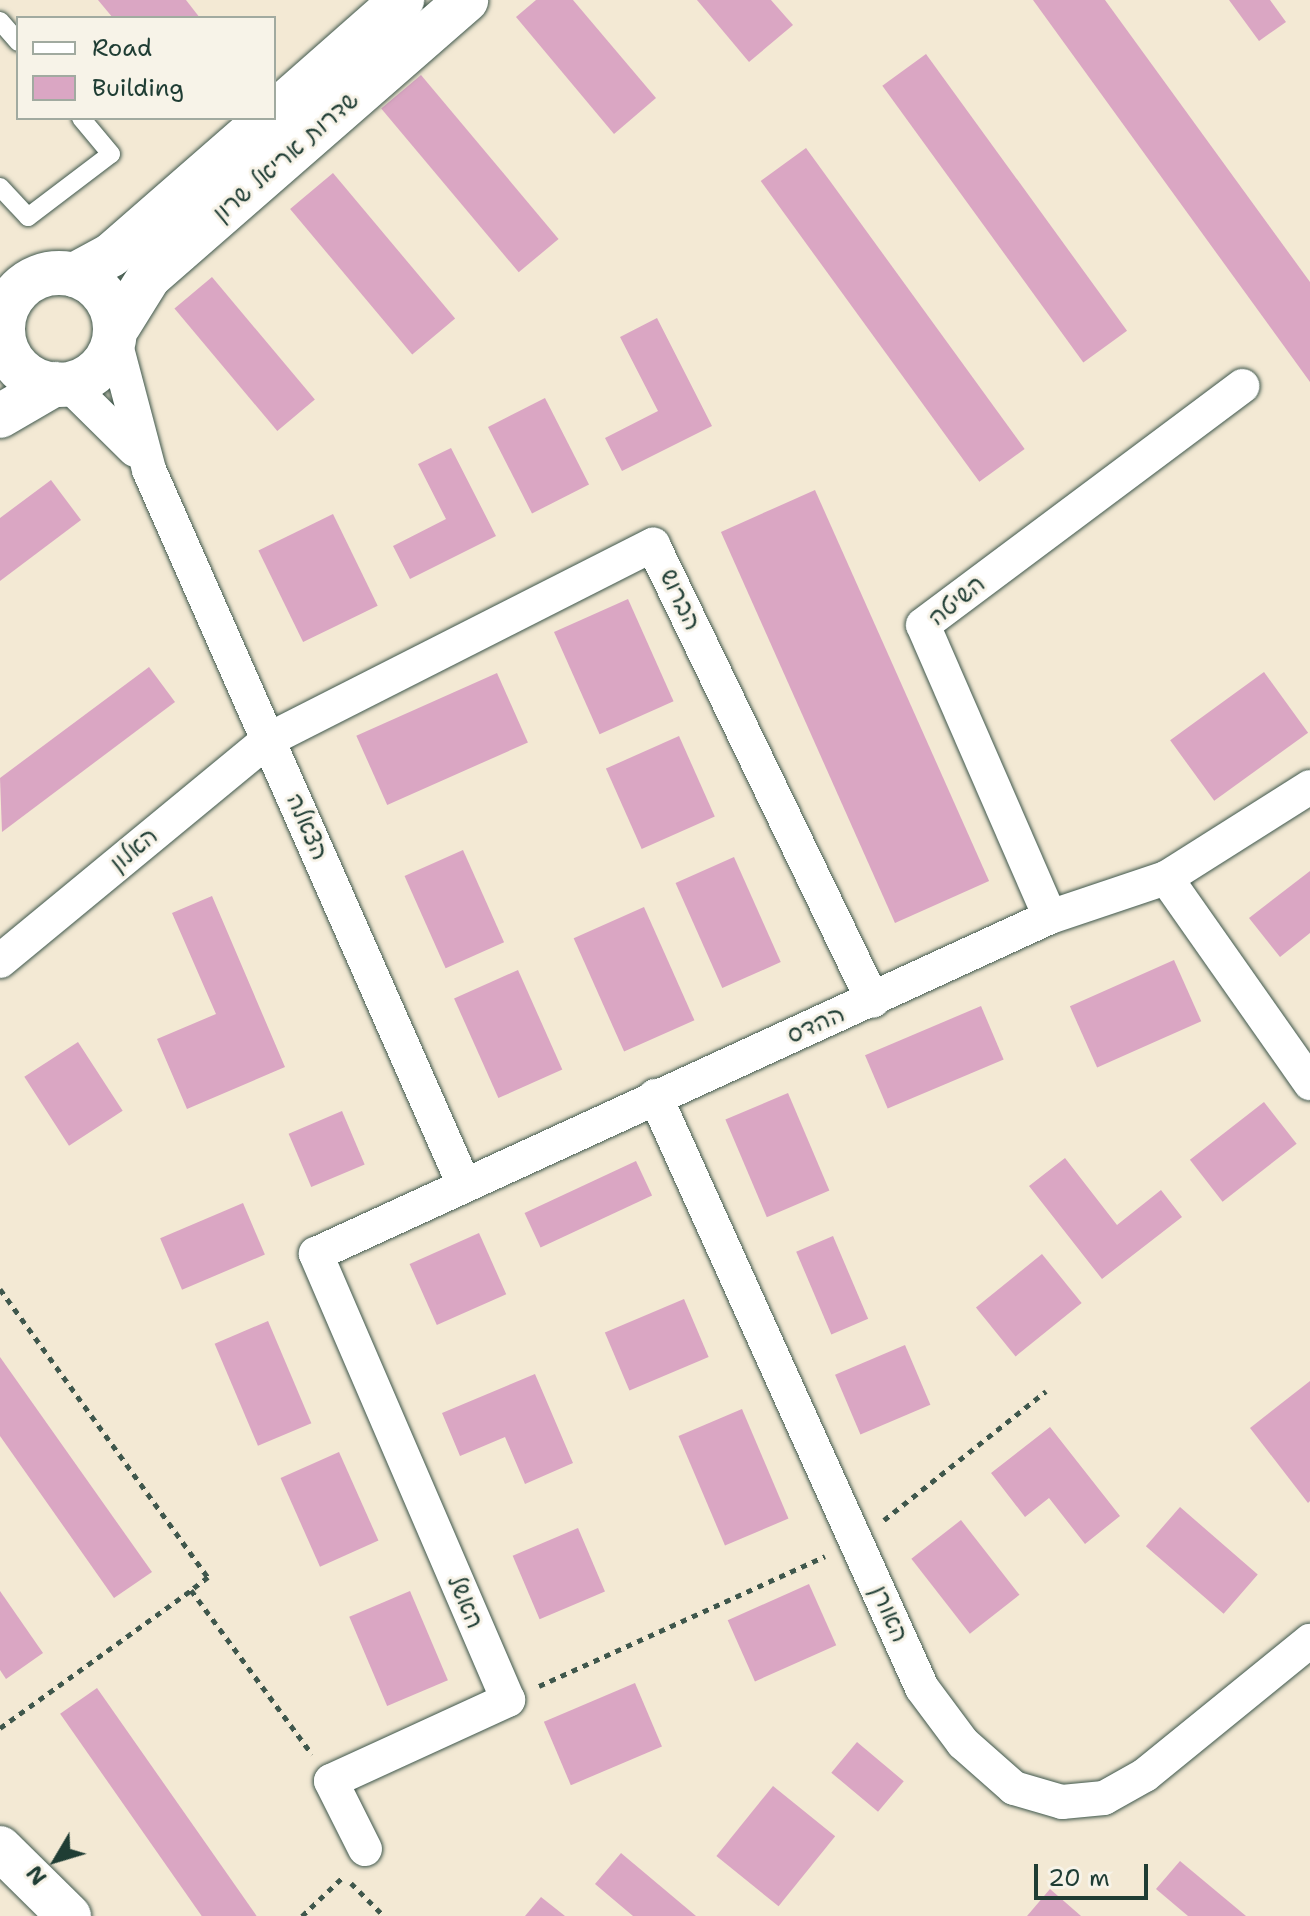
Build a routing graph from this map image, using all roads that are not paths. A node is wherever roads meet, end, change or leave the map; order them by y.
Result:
1 (402, 0) edge
2 (466, 0) edge
3 (0, 21) edge
4 (16, 40) edge
5 (276, 111) edge
6 (83, 120) edge
7 (266, 120) edge
8 (0, 187) edge
9 (74, 275) junction
10 (6, 295) edge
11 (117, 333) junction
12 (1, 348) edge
13 (61, 384) junction
14 (1242, 386) dead end
15 (0, 416) edge
16 (149, 470) junction
17 (268, 740) junction
18 (1310, 787) edge
19 (1166, 878) junction
20 (1050, 917) junction
21 (0, 961) edge
22 (873, 1001) junction
23 (1310, 1083) edge
24 (655, 1096) junction
25 (464, 1185) junction
26 (316, 1254) joint
27 (1310, 1641) edge
28 (0, 1848) edge
29 (365, 1849) dead end
30 (69, 1916) edge

1 - 5 street, שדרות אריאל שרון
2 - 11 street, שדרות אריאל שרון
3 - 4 lane
6 - 8 lane
7 - 9 street, שדרות אריאל שרון
9 - 10 street
9 - 11 street
10 - 12 street
11 - 13 street
11 - 16 street, הצאלה
12 - 13 street
13 - 15 street
13 - 16 street, הצאלה
14 - 20 street, השיטה
16 - 17 street, הצאלה
17 - 21 street, האלון
17 - 22 street, הברוש
17 - 25 street, הצאלה
18 - 19 street, ההדס
19 - 20 street, ההדס
19 - 23 street
20 - 22 street, ההדס
22 - 24 street, ההדס
24 - 25 street, ההדס
24 - 27 street, האורן
25 - 26 street, ההדס
26 - 29 street, האשל
28 - 30 street

